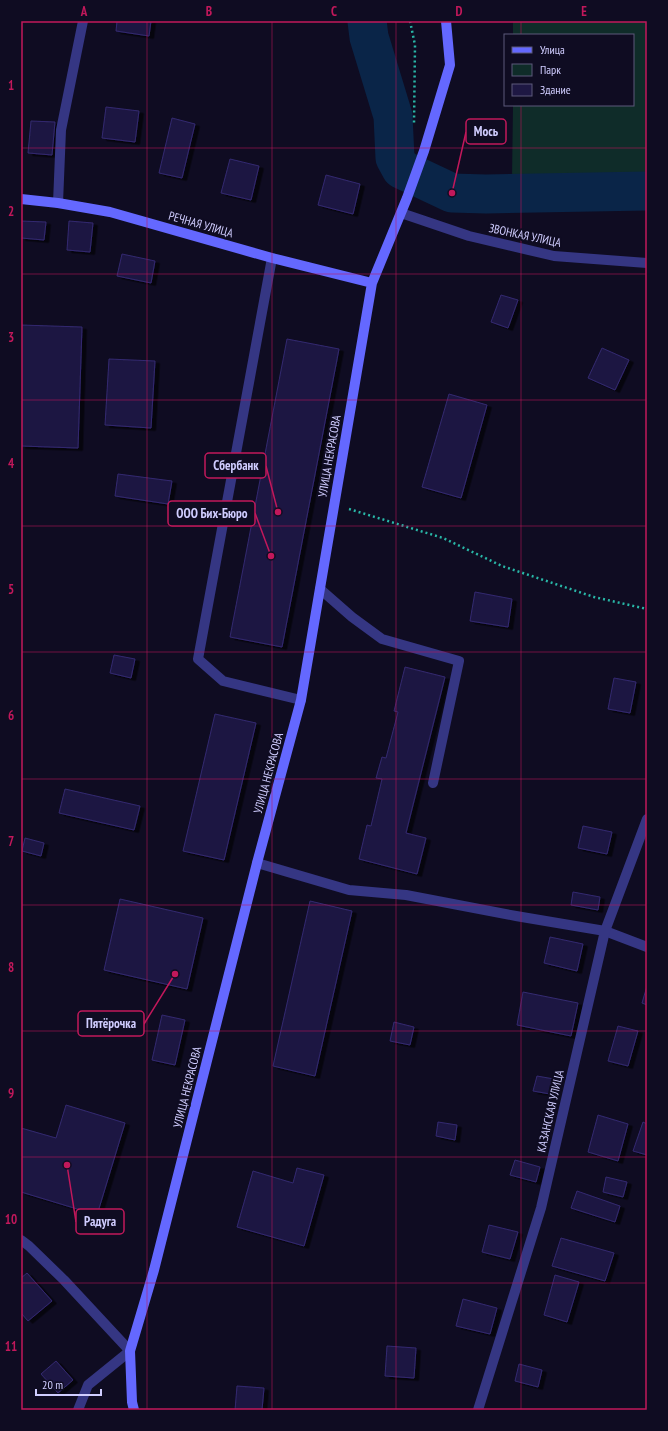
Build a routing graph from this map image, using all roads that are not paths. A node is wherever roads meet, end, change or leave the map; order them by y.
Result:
1 (83, 21) edge
2 (446, 21) edge
3 (21, 199) edge
4 (58, 203) junction
5 (401, 213) junction
6 (272, 258) junction
7 (647, 263) edge
8 (372, 283) junction
9 (320, 589) junction
10 (302, 700) junction
11 (433, 783) dead end
12 (647, 819) edge
13 (257, 863) junction
14 (605, 931) junction
15 (647, 947) edge
16 (21, 1240) edge
17 (130, 1351) junction
18 (78, 1410) edge
19 (134, 1410) edge
20 (478, 1410) edge

1 - 4 street
2 - 5 street, УЛИЦА НЕКРАСОВА
3 - 4 street, РЕЧНАЯ УЛИЦА
4 - 6 street, РЕЧНАЯ УЛИЦА
5 - 7 street, ЗВОНКАЯ УЛИЦА
5 - 8 street, УЛИЦА НЕКРАСОВА
6 - 8 street, РЕЧНАЯ УЛИЦА
6 - 10 street
8 - 9 street, УЛИЦА НЕКРАСОВА
9 - 10 street, УЛИЦА НЕКРАСОВА
9 - 11 street
10 - 13 street, УЛИЦА НЕКРАСОВА
12 - 14 street, КАЗАНСКАЯ УЛИЦА
13 - 14 street
13 - 17 street, УЛИЦА НЕКРАСОВА
14 - 15 street
14 - 20 street, КАЗАНСКАЯ УЛИЦА
16 - 17 street
17 - 18 street
17 - 19 street, УЛИЦА НЕКРАСОВА

